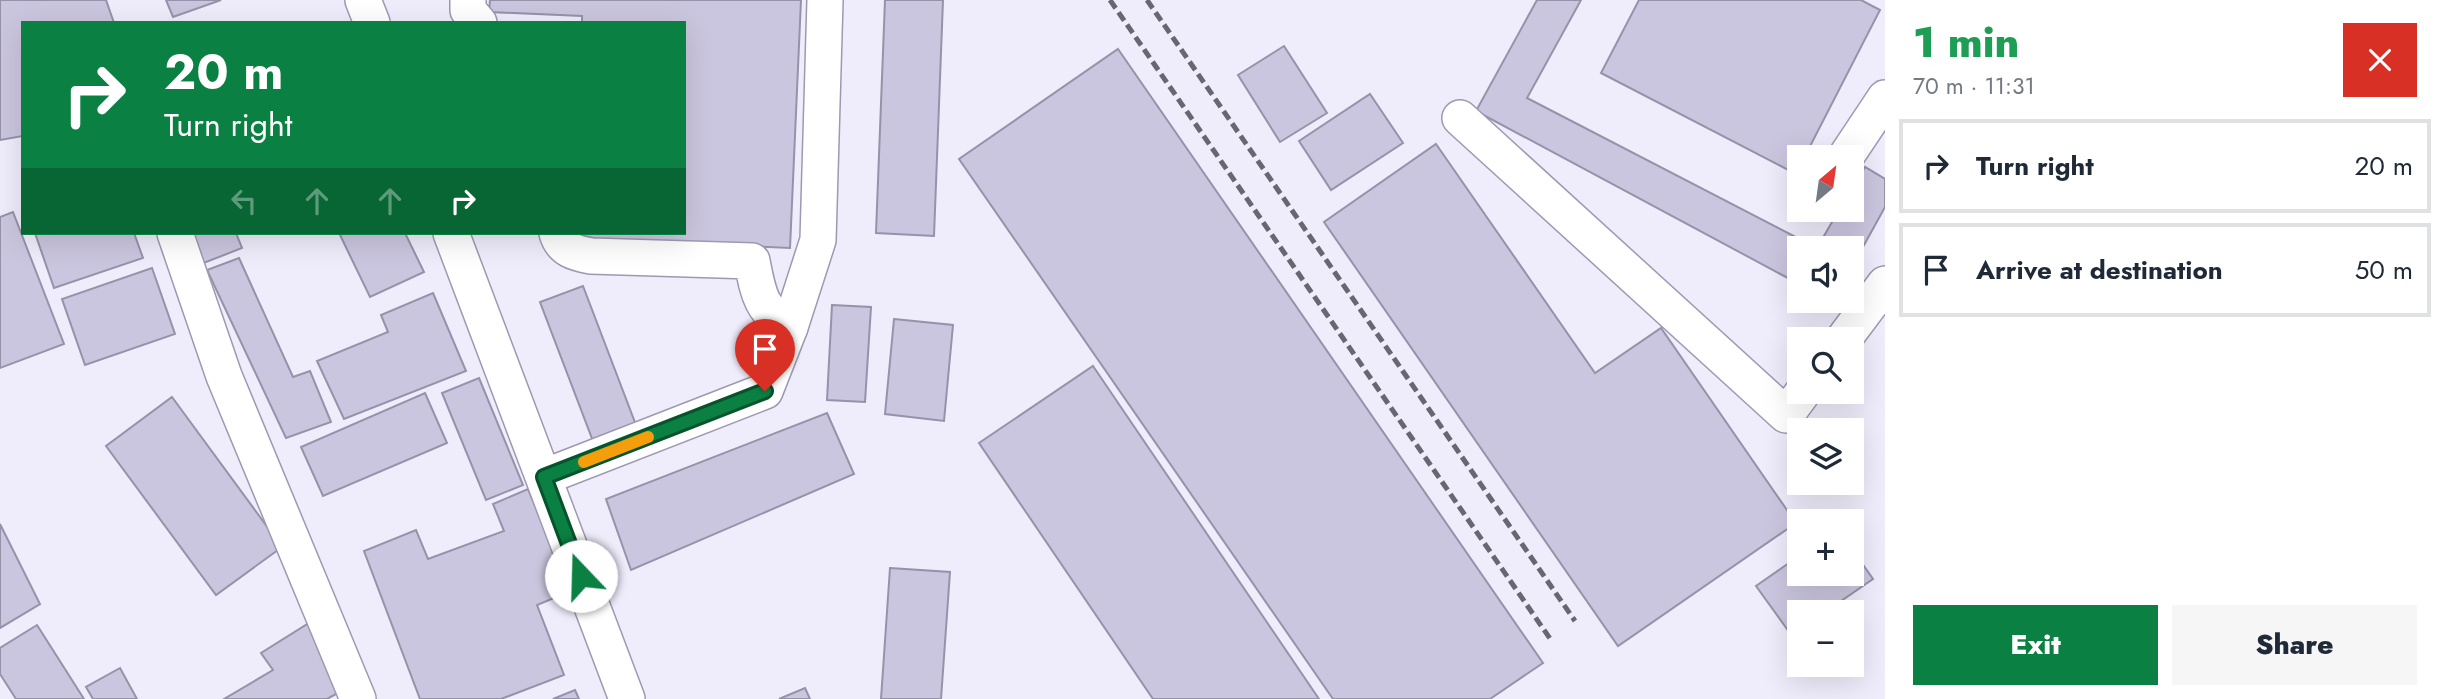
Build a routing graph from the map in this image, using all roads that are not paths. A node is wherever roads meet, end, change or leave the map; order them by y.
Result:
1 (363, 0) edge
2 (468, 0) edge
3 (825, 0) edge
4 (371, 21) edge
5 (477, 21) edge
6 (1885, 98) edge
7 (1460, 118) dead end
8 (1854, 145) edge
9 (176, 235) edge
10 (452, 235) edge
11 (558, 235) edge
12 (1885, 284) edge
13 (790, 327) junction
14 (1853, 327) edge
15 (1794, 404) edge
16 (544, 477) junction
17 (358, 699) edge
18 (627, 699) edge

1 - 4 lane
2 - 5 lane
3 - 13 lane
6 - 8 lane
7 - 15 lane
9 - 17 lane
10 - 16 lane
11 - 13 lane
12 - 14 lane
13 - 16 lane
16 - 18 lane

